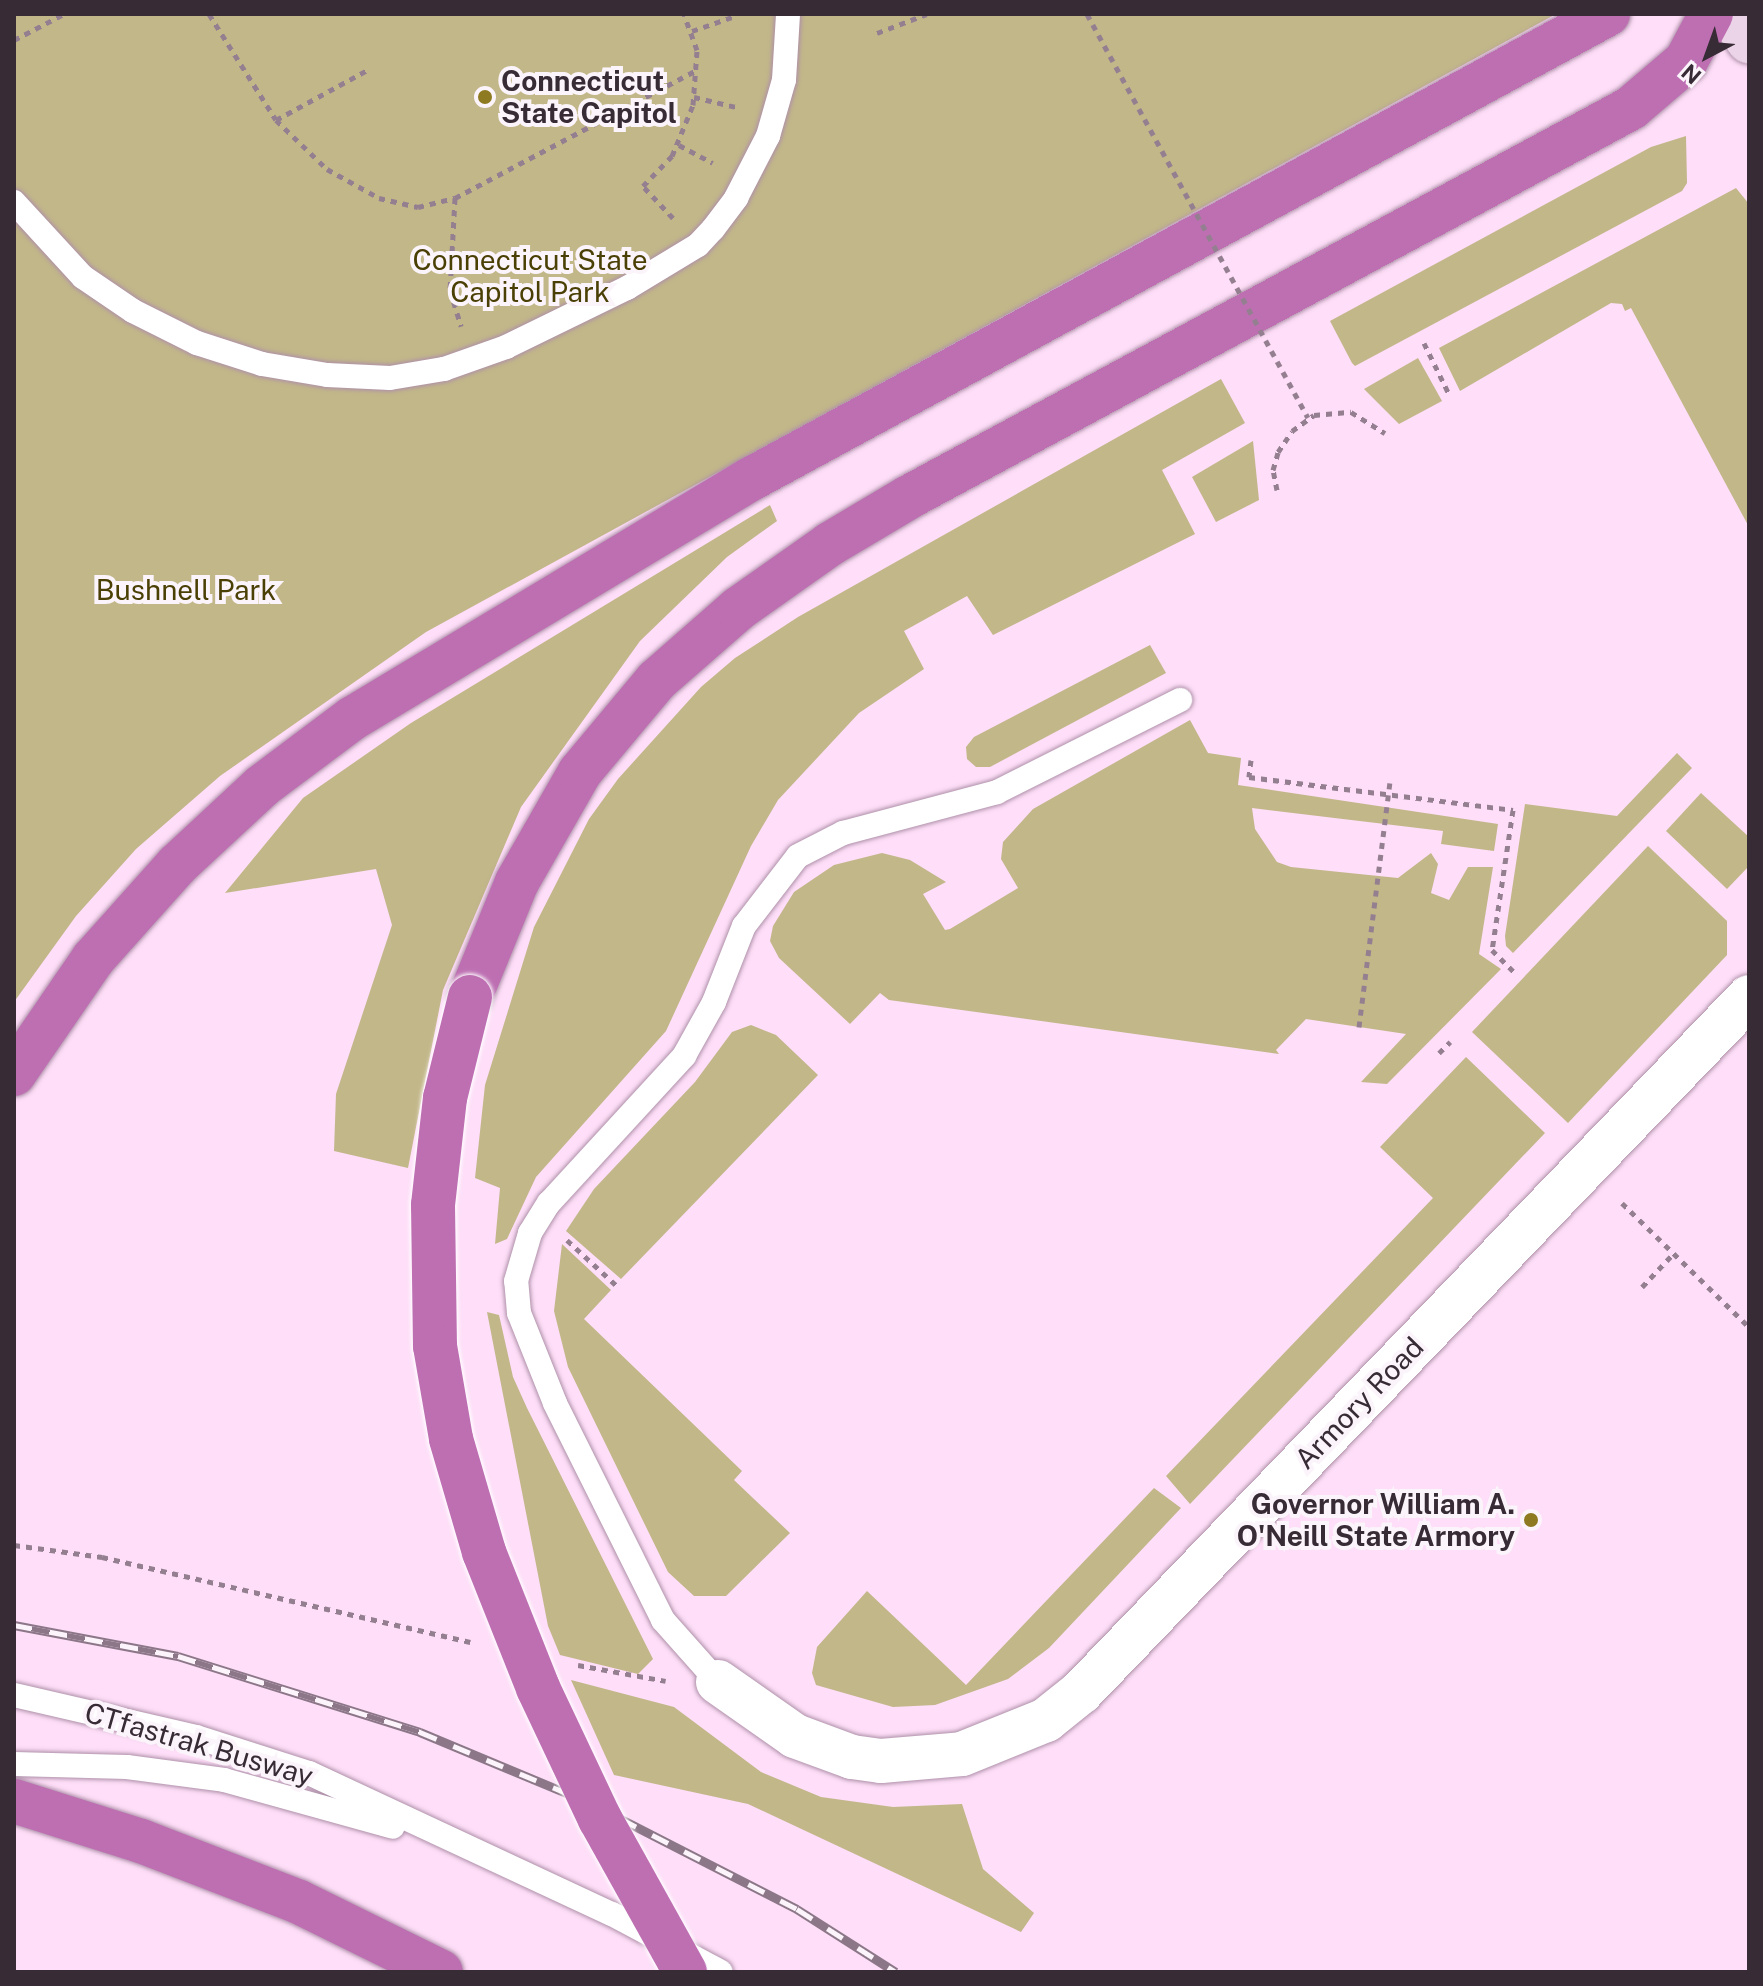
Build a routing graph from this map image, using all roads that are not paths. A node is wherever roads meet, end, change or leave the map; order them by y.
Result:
1 (788, 14) edge
2 (1608, 14) edge
3 (1711, 14) edge
4 (1729, 14) edge
5 (1749, 42) edge
6 (14, 202) edge
7 (1180, 700) dead end
8 (1743, 1015) edge
9 (14, 1074) edge
10 (718, 1682) joint
11 (14, 1695) edge
12 (14, 1764) edge
13 (14, 1801) edge
14 (465, 1849) junction
15 (441, 1972) edge
16 (685, 1972) edge
17 (721, 1972) edge

1 - 6 lane
2 - 9 highway
3 - 16 highway, bridge
4 - 5 main road
7 - 10 lane
8 - 10 street, Armory Road
11 - 14 lane, CTfastrak Busway
12 - 14 lane, CTfastrak Busway
13 - 15 highway
14 - 17 lane, CTfastrak Busway

